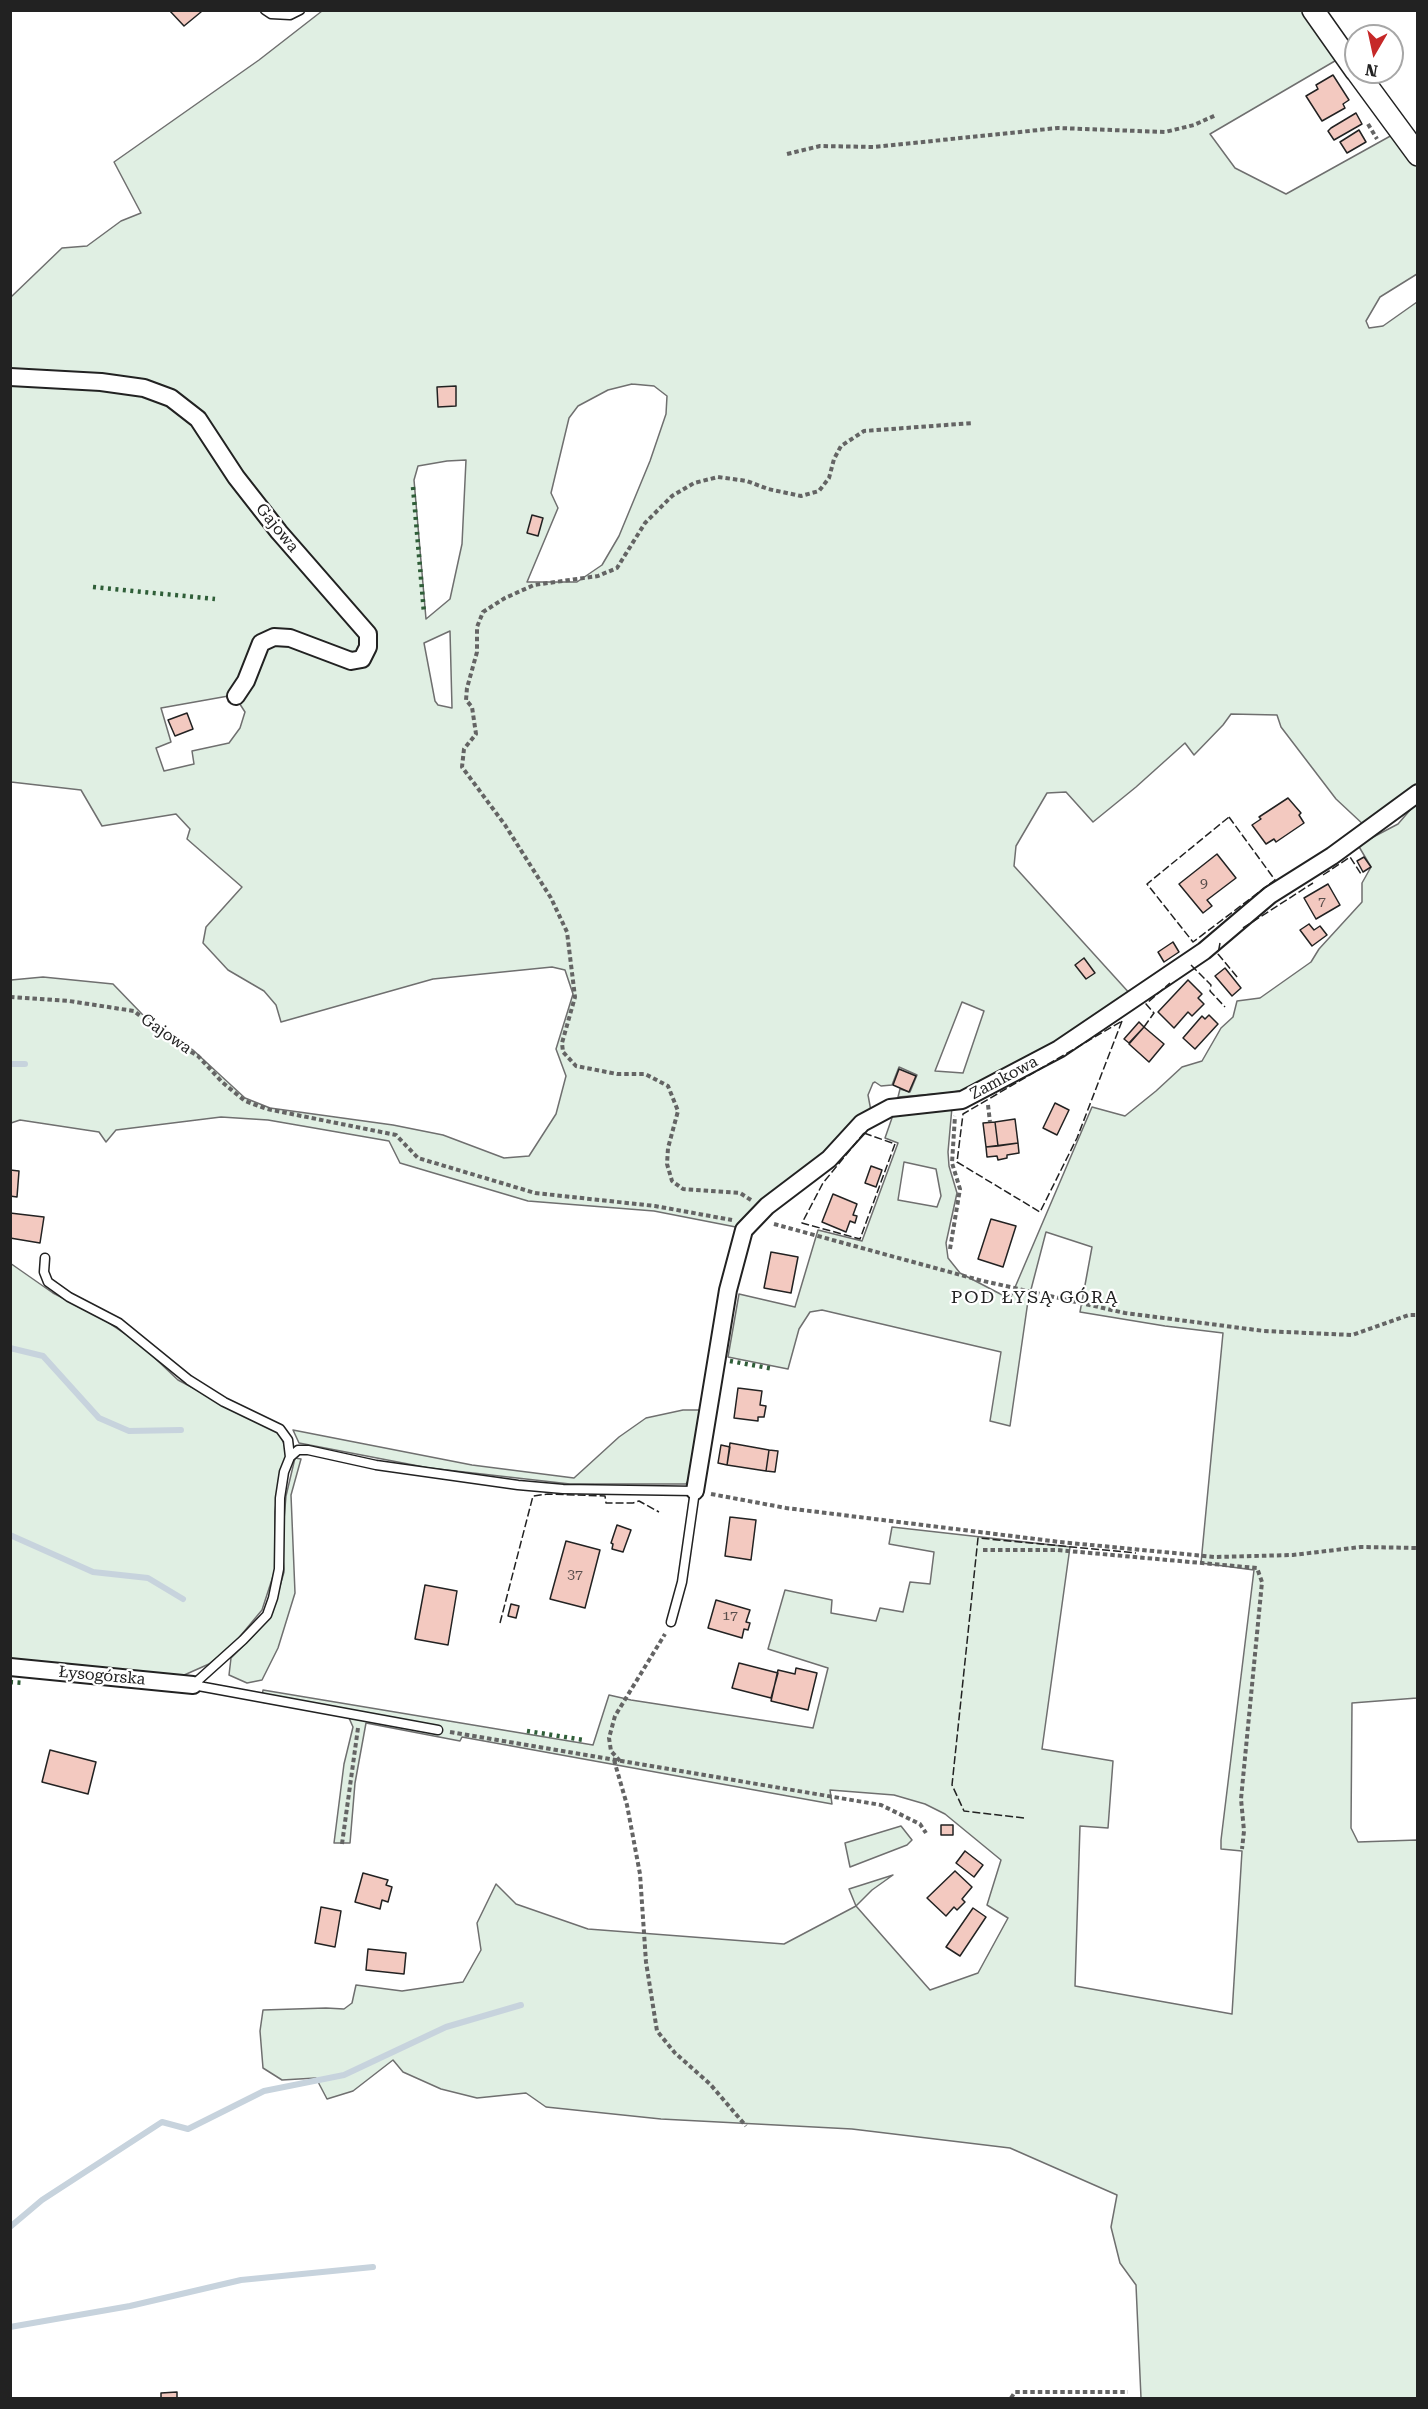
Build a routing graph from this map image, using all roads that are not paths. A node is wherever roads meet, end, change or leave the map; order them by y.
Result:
1 (265, 10) edge
2 (300, 10) edge
3 (1313, 10) edge
4 (1344, 54) edge
5 (1366, 84) edge
6 (1418, 155) edge
7 (10, 378) edge
8 (236, 696) dead end
9 (1418, 793) edge
10 (45, 1258) dead end
11 (290, 1456) junction
12 (695, 1491) junction
13 (671, 1622) road end
14 (10, 1667) edge
15 (193, 1685) junction
16 (438, 1730) road end

1 - 2 lane
3 - 4 street
5 - 6 street
7 - 8 street, Gajowa
9 - 12 street, Zamkowa
10 - 11 lane
11 - 12 lane
11 - 15 lane
12 - 13 lane
14 - 15 street, Łysogórska
15 - 16 lane

